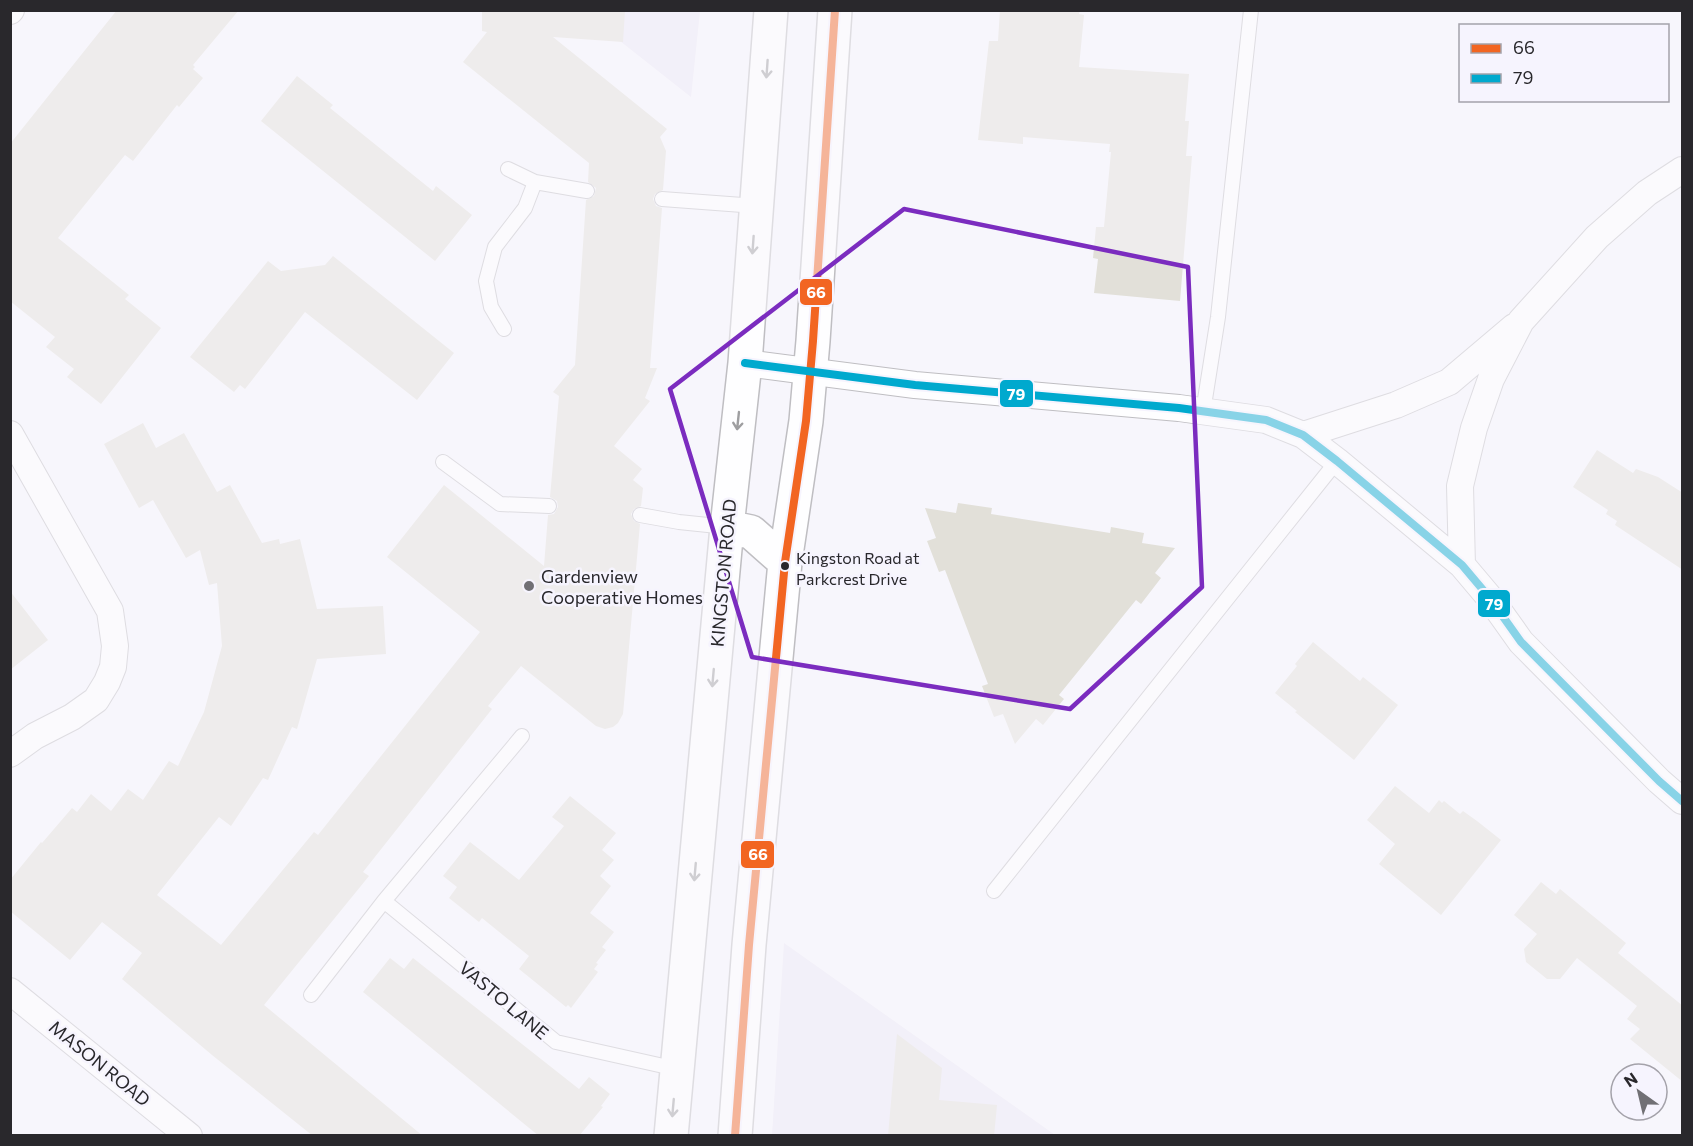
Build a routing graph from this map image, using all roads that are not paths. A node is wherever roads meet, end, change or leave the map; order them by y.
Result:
1 (771, 10) edge
2 (835, 10) edge
3 (1251, 10) edge
4 (508, 169) dead end
5 (1683, 170) edge
6 (535, 182) junction
7 (587, 190) dead end
8 (662, 198) dead end
9 (756, 206) junction
10 (1521, 321) junction
11 (504, 329) dead end
12 (745, 363) junction
13 (809, 372) junction
14 (1203, 412) junction
15 (10, 434) edge
16 (1304, 435) junction
17 (1337, 460) junction
18 (443, 462) dead end
19 (549, 506) dead end
20 (640, 515) dead end
21 (727, 526) junction
22 (785, 562) junction
23 (1462, 565) junction
24 (522, 736) dead end
25 (10, 754) edge
26 (1683, 801) edge
27 (994, 891) dead end
28 (384, 901) junction
29 (10, 991) edge
30 (311, 995) dead end
31 (677, 1069) junction
32 (189, 1136) edge
33 (671, 1136) edge
34 (735, 1136) edge

1 -> 9 main road, KINGSTON ROAD
2 - 13 main road
3 - 14 lane
4 - 6 lane
5 - 10 street
6 - 7 lane
6 - 11 lane
8 - 9 lane
9 -> 12 main road, KINGSTON ROAD
10 - 16 street
10 - 23 street
12 - 13 street
12 -> 21 main road, KINGSTON ROAD
13 - 14 street
13 - 22 main road
14 - 16 street
15 - 25 street
16 - 17 street
17 - 23 street
17 - 27 lane
18 - 19 lane
20 - 21 lane
21 - 22 main road
21 -> 31 main road, KINGSTON ROAD
22 - 34 main road
23 - 26 street
24 - 28 lane
28 - 30 lane
28 - 31 lane, VASTO LANE
29 - 32 street, MASON ROAD
31 -> 33 main road, KINGSTON ROAD

